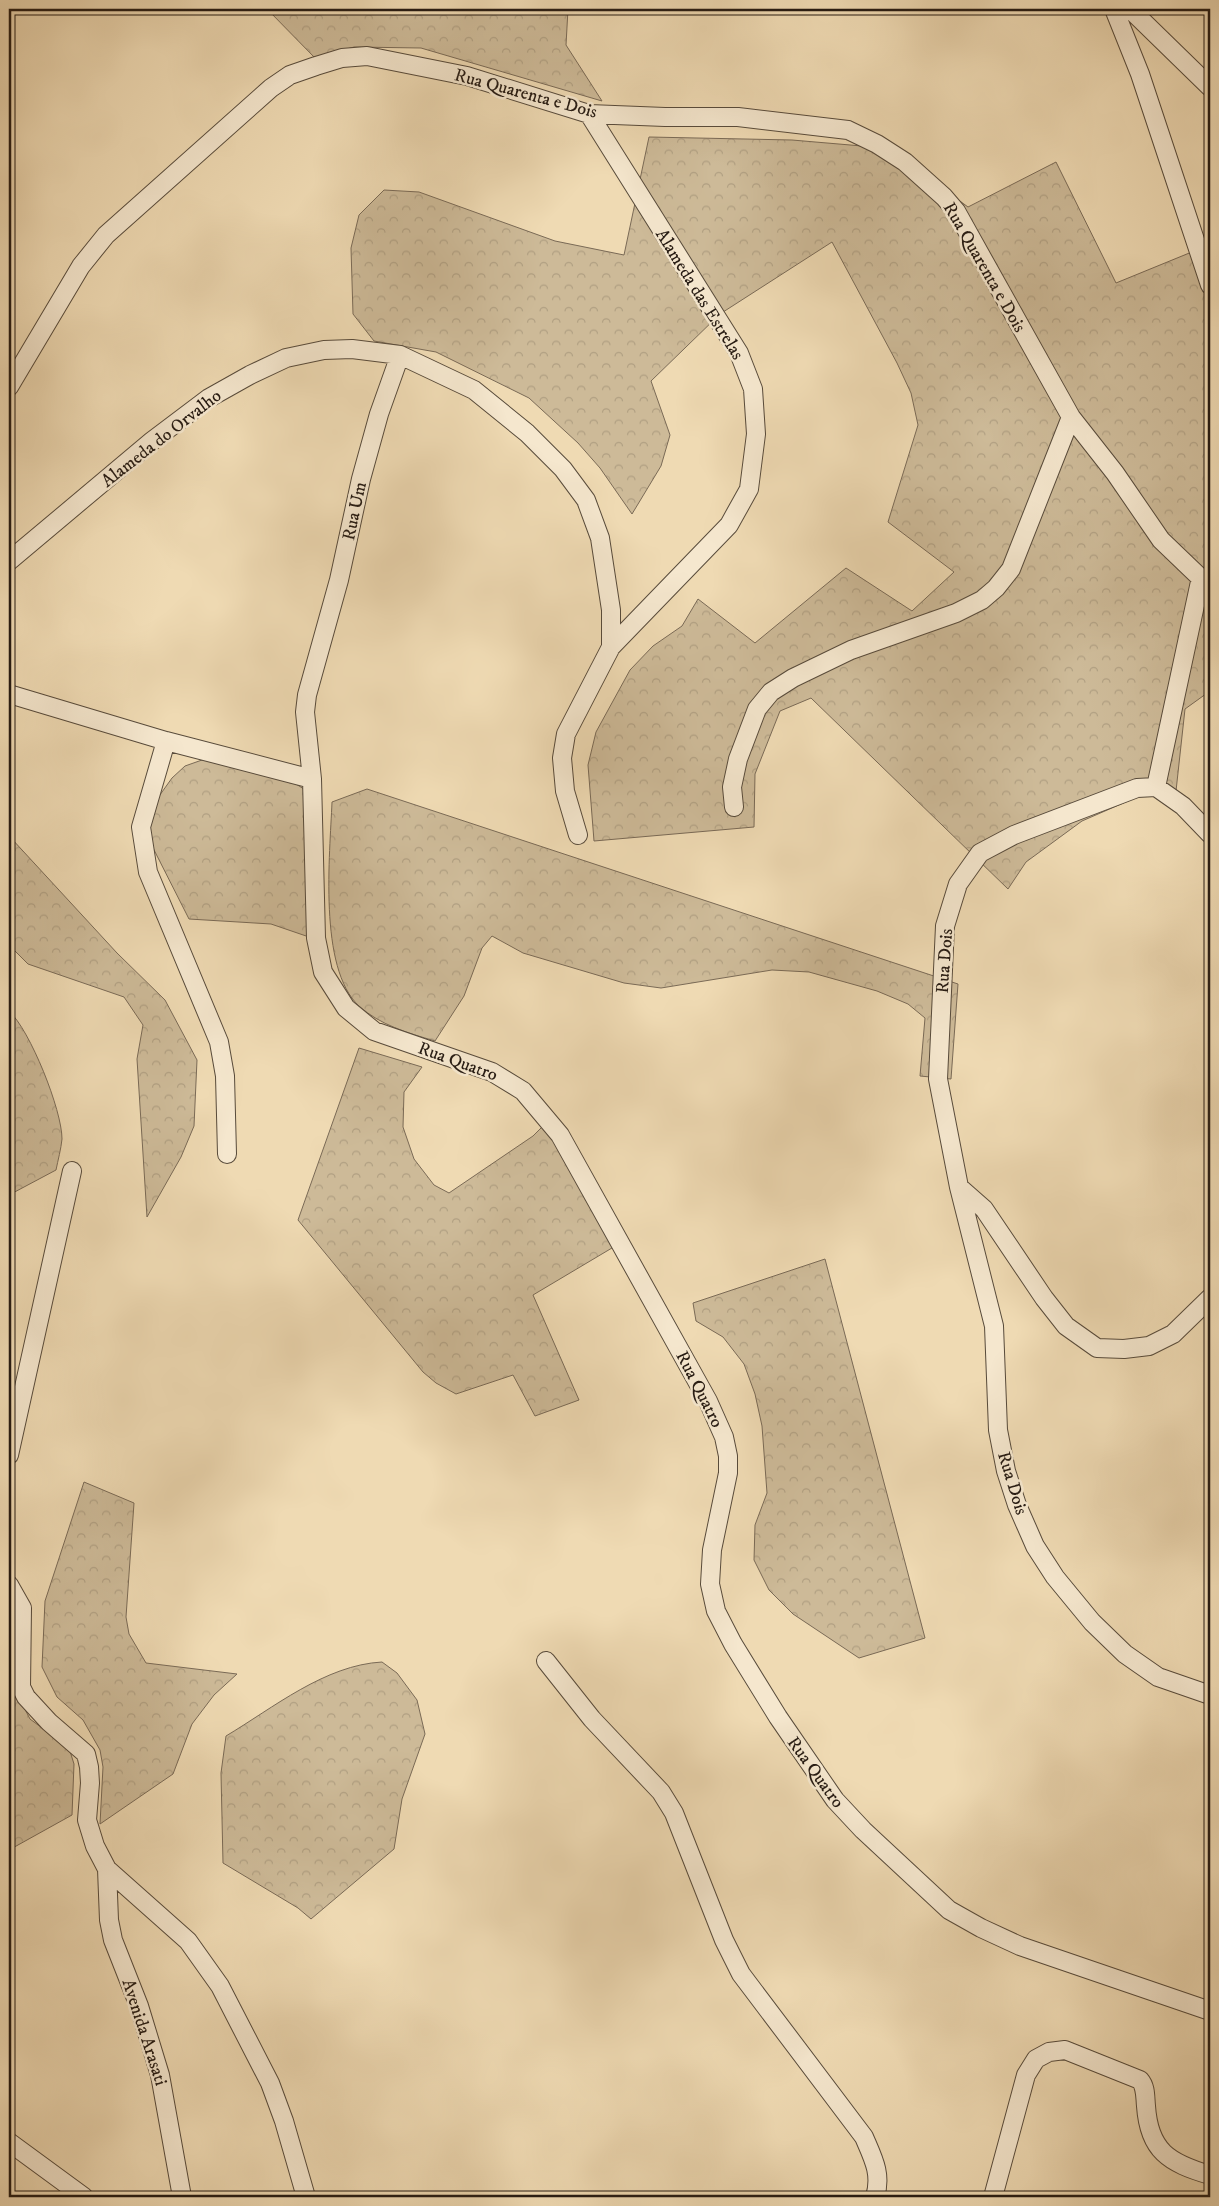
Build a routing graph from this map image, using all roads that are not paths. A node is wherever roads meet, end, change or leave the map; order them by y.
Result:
1 (1114, 9) edge
2 (1130, 9) edge
3 (1210, 86) edge
4 (589, 114) junction
5 (1210, 285) edge
6 (400, 356) junction
7 (9, 387) edge
8 (1071, 418) junction
9 (9, 561) edge
10 (1207, 577) edge
11 (611, 647) junction
12 (315, 669) joint
13 (9, 694) edge
14 (166, 741) junction
15 (312, 779) junction
16 (1156, 787) junction
17 (734, 807) dead end
18 (1210, 834) edge
19 (578, 835) dead end
20 (227, 1154) dead end
21 (72, 1171) dead end
22 (960, 1187) junction
23 (1210, 1298) edge
24 (9, 1455) edge
25 (9, 1585) edge
26 (546, 1661) dead end
27 (1210, 1695) edge
28 (107, 1868) junction
29 (1210, 2011) edge
30 (9, 2142) edge
31 (1210, 2175) edge
32 (84, 2197) edge
33 (182, 2197) edge
34 (306, 2197) edge
35 (875, 2197) edge
36 (993, 2197) edge

1 - 5 street
2 - 3 street
4 - 7 street, Rua Quarenta e Dois
4 - 8 street, Rua Quarenta e Dois
4 - 11 street, Alameda das Estrelas
6 - 9 street, Alameda do Orvalho
6 - 11 street, Alameda do Orvalho
6 - 12 street, Rua Um
8 - 10 street, Rua Quarenta e Dois
8 - 17 street
10 - 16 street
11 - 19 street, Alameda do Orvalho
12 - 15 street, Rua Quatro
13 - 14 street
14 - 15 street
14 - 20 street
15 - 29 street, Rua Quatro
16 - 18 street
16 - 22 street, Rua Dois
21 - 24 street
22 - 23 street
22 - 27 street, Rua Dois
25 - 28 street
26 - 35 street
28 - 33 street, Avenida Arasati
28 - 34 street
30 - 32 street
31 - 36 street

